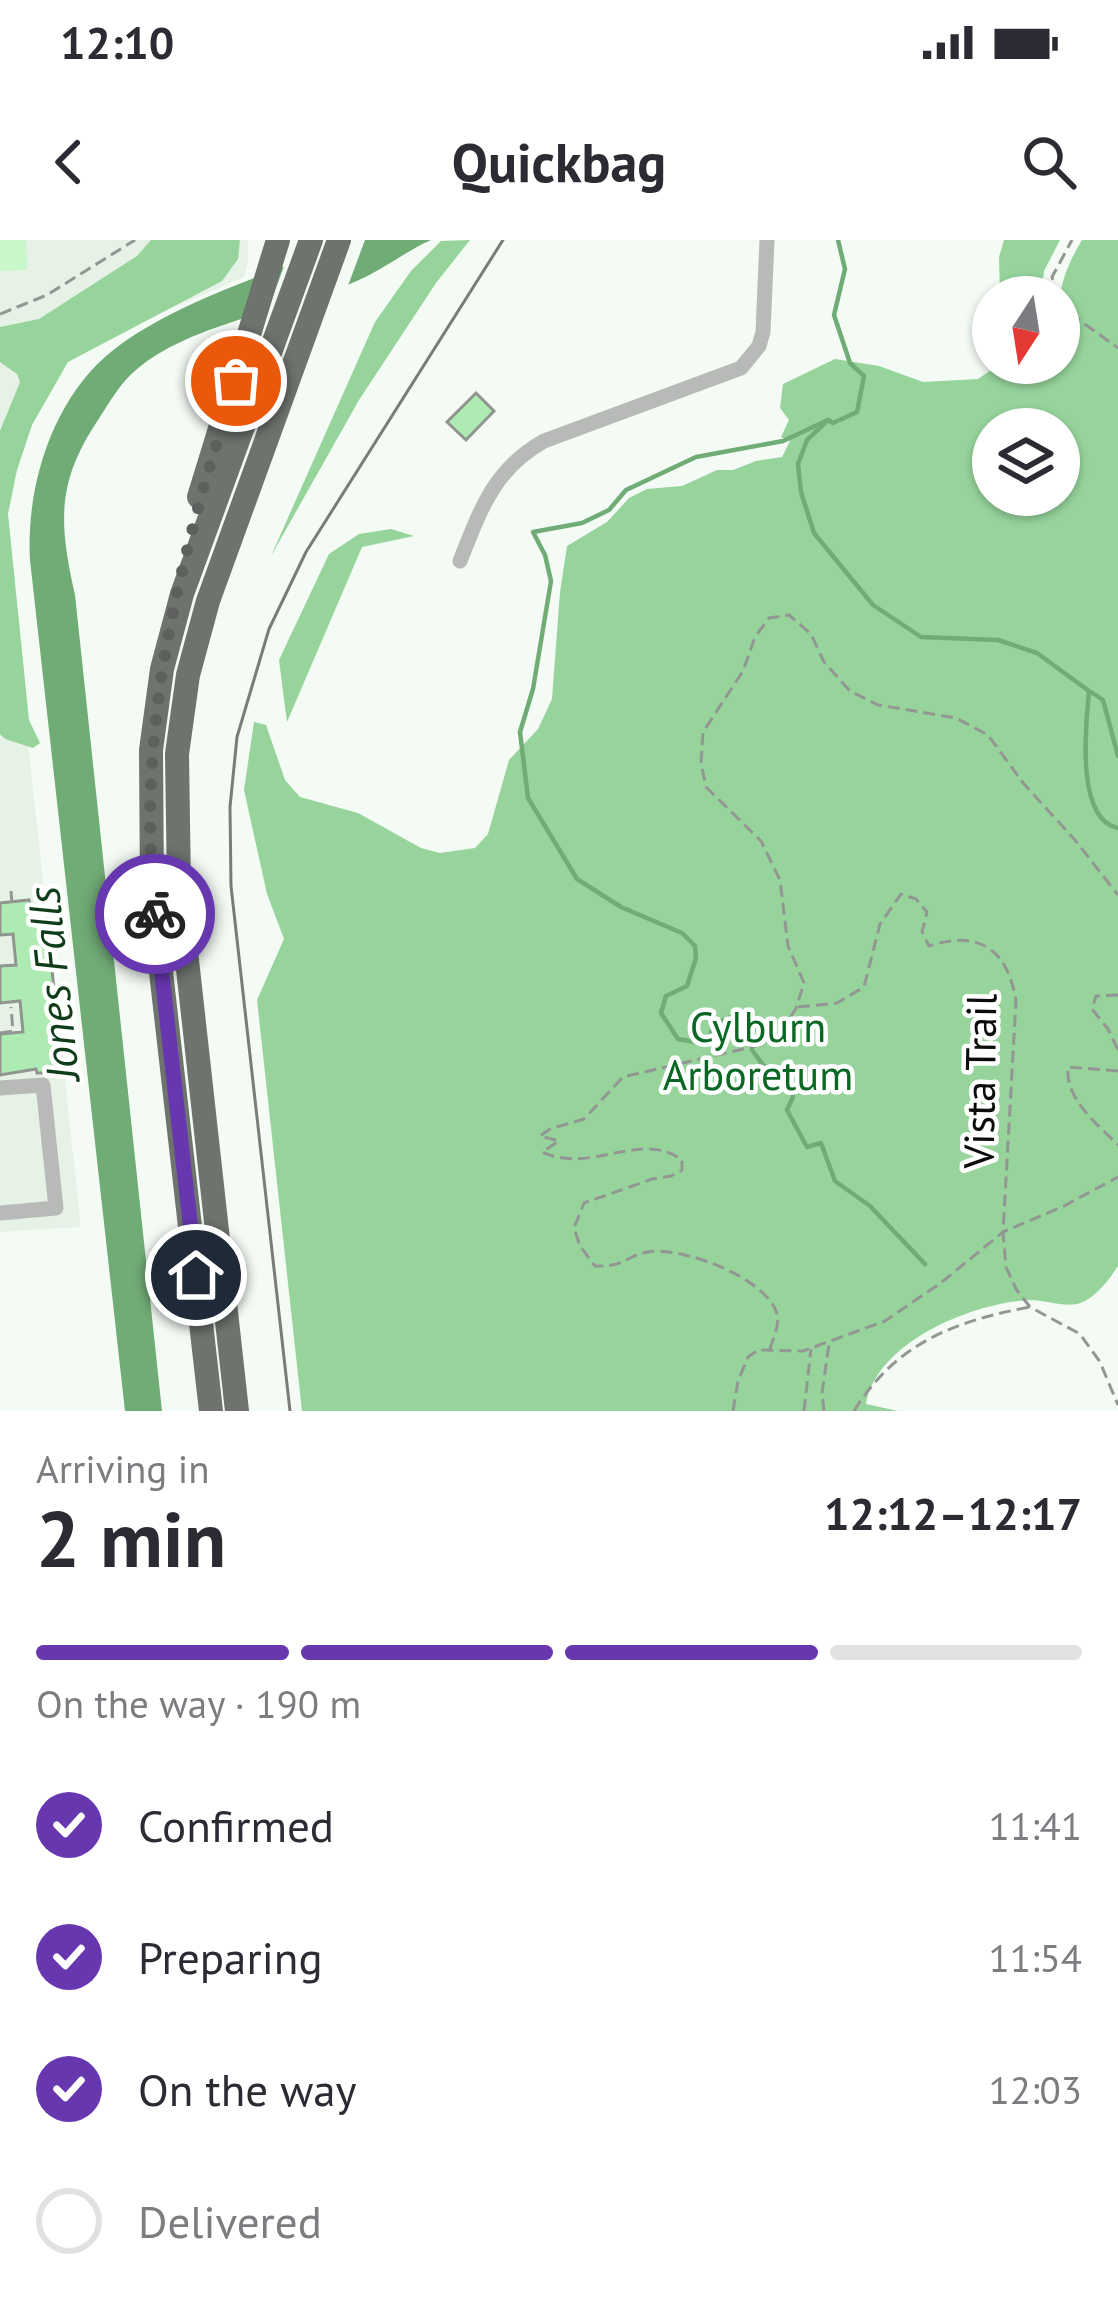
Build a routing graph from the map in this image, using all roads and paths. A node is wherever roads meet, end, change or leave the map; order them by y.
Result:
1 (135, 240) edge
2 (278, 240) edge
3 (311, 240) edge
4 (339, 240) edge
5 (355, 240) edge
6 (767, 240) edge
7 (1072, 240) edge
8 (1053, 276) edge
9 (0, 314) edge
10 (318, 316) junction
11 (1080, 321) edge
12 (1118, 348) edge
13 (460, 561) dead end
14 (162, 669) junction
15 (11, 892) dead end
16 (1118, 896) edge
17 (12, 904) dead end
18 (1118, 995) edge
19 (10, 1007) dead end
20 (796, 1008) junction
21 (0, 1033) edge
22 (1118, 1050) edge
23 (1118, 1071) edge
24 (0, 1088) edge
25 (1118, 1145) edge
26 (1118, 1177) edge
27 (0, 1213) edge
28 (1003, 1232) junction
29 (1030, 1307) junction
30 (830, 1342) junction
31 (770, 1349) junction
32 (811, 1349) junction
33 (1118, 1405) edge
34 (211, 1411) edge
35 (238, 1411) edge
36 (733, 1411) edge
37 (804, 1411) edge
38 (824, 1411) edge
39 (854, 1411) edge

1 - 9 path
2 - 14 highway
3 - 14 highway
4 - 10 highway
5 - 10 highway
6 - 13 lane
7 - 8 path
10 - 35 highway
11 - 12 path
14 - 34 highway
15 - 17 path
16 - 20 path
18 - 22 path
19 - 21 path
20 - 28 path, Vista Trail
20 - 31 path
23 - 25 path
24 - 27 lane
26 - 28 path
28 - 29 path, Vista Trail
28 - 30 path
29 - 33 path
29 - 39 path
30 - 32 path
30 - 38 path
31 - 32 path
31 - 36 path
32 - 37 path

